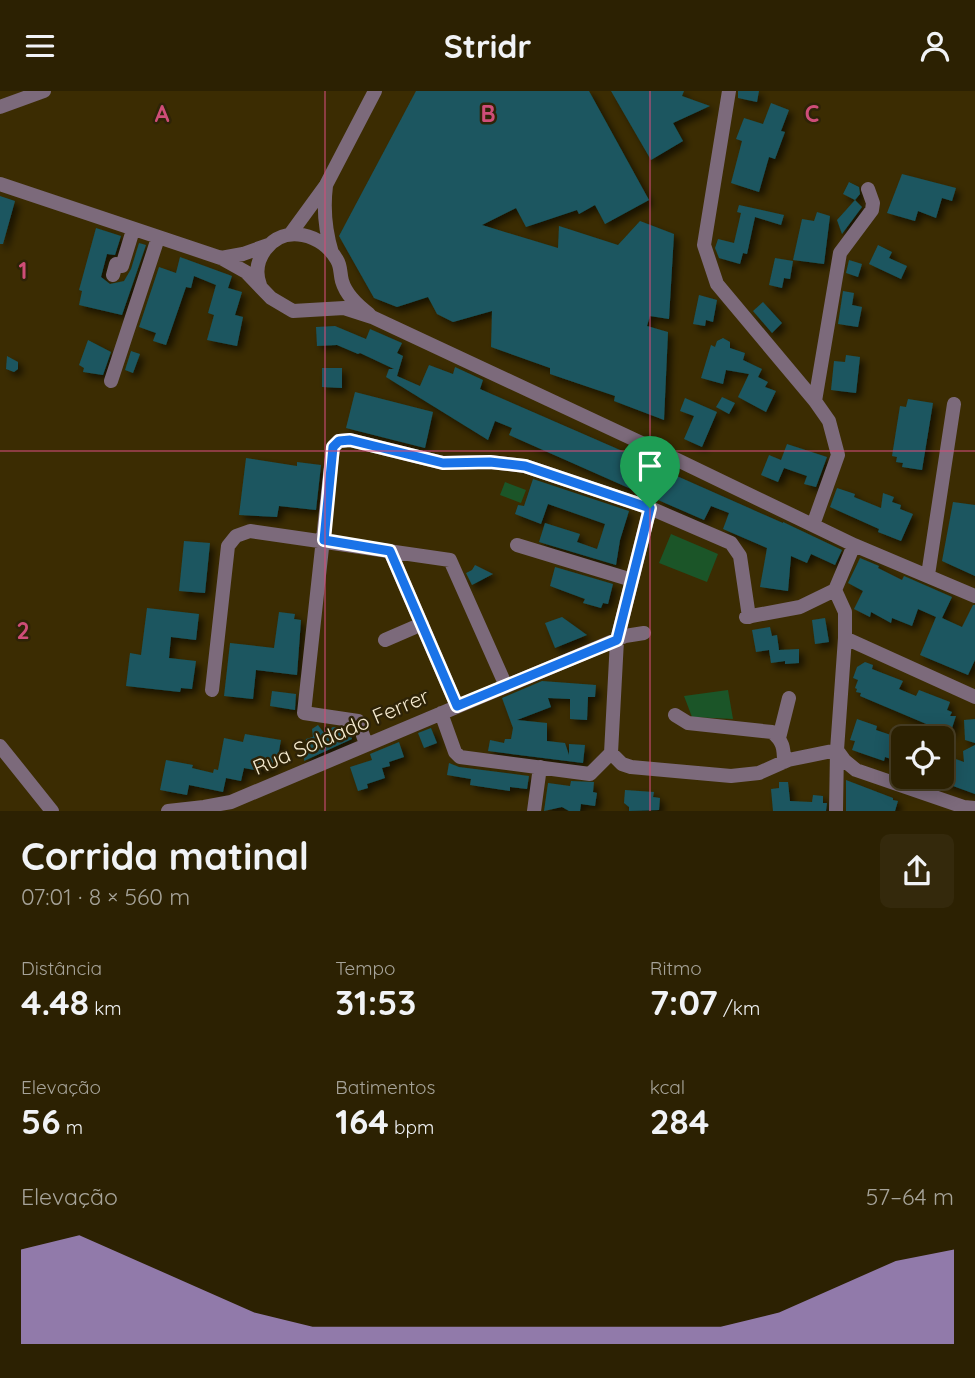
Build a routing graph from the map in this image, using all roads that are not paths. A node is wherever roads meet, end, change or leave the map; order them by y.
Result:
1 (44, 91) edge
2 (375, 91) edge
3 (729, 91) edge
4 (3, 106) edge
5 (1, 183) edge
6 (326, 185) junction
7 (868, 189) dead end
8 (133, 230) junction
9 (291, 233) junction
10 (158, 238) junction
11 (268, 246) junction
12 (332, 253) junction
13 (221, 258) junction
14 (113, 275) dead end
15 (341, 279) junction
16 (260, 286) junction
17 (313, 312) junction
18 (372, 317) junction
19 (111, 381) dead end
20 (815, 401) junction
21 (954, 404) dead end
22 (650, 508) junction
23 (813, 525) junction
24 (324, 540) junction
25 (517, 545) dead end
26 (854, 545) junction
27 (390, 551) junction
28 (928, 575) junction
29 (632, 580) junction
30 (835, 590) junction
31 (975, 596) edge
32 (422, 624) junction
33 (644, 633) dead end
34 (845, 638) junction
35 (385, 640) dead end
36 (617, 640) junction
37 (506, 686) junction
38 (212, 690) dead end
39 (975, 697) edge
40 (789, 698) dead end
41 (457, 706) junction
42 (441, 713) junction
43 (675, 715) dead end
44 (779, 738) junction
45 (366, 744) junction
46 (0, 746) edge
47 (837, 750) junction
48 (611, 753) junction
49 (783, 762) junction
50 (540, 767) junction
51 (975, 808) edge
52 (52, 811) edge
53 (168, 811) edge
54 (534, 811) edge
55 (836, 811) edge

1 - 4 street
2 - 6 street
3 - 20 street
5 - 8 street
6 - 9 street
6 - 12 street
7 - 20 street
8 - 10 street
8 - 14 street
9 - 11 street
9 - 12 street
10 - 13 street
10 - 19 street
11 - 13 street
11 - 16 street
12 - 15 street
13 - 16 street
15 - 17 street
15 - 18 street
16 - 17 street
17 - 18 street
18 - 23 street
20 - 23 street
21 - 28 street
22 - 24 street
22 - 29 street
22 - 30 street
23 - 26 street
24 - 27 street
24 - 38 street
24 - 45 street
25 - 29 street
26 - 28 street
26 - 30 street
27 - 32 street
27 - 37 street
28 - 31 street
29 - 36 street
30 - 34 street
32 - 35 street
32 - 41 street
33 - 36 street, Rua Soldado Ferrer
34 - 39 street
34 - 47 street
36 - 37 street, Rua Soldado Ferrer
36 - 48 street
37 - 41 street, Rua Soldado Ferrer
40 - 44 street
41 - 42 street, Rua Soldado Ferrer
42 - 45 street, Rua Soldado Ferrer
42 - 50 street
43 - 44 street
44 - 49 street
45 - 53 street, Rua Soldado Ferrer
46 - 52 street
47 - 49 street
47 - 51 street
47 - 55 street
48 - 49 street
48 - 50 street
50 - 54 street

